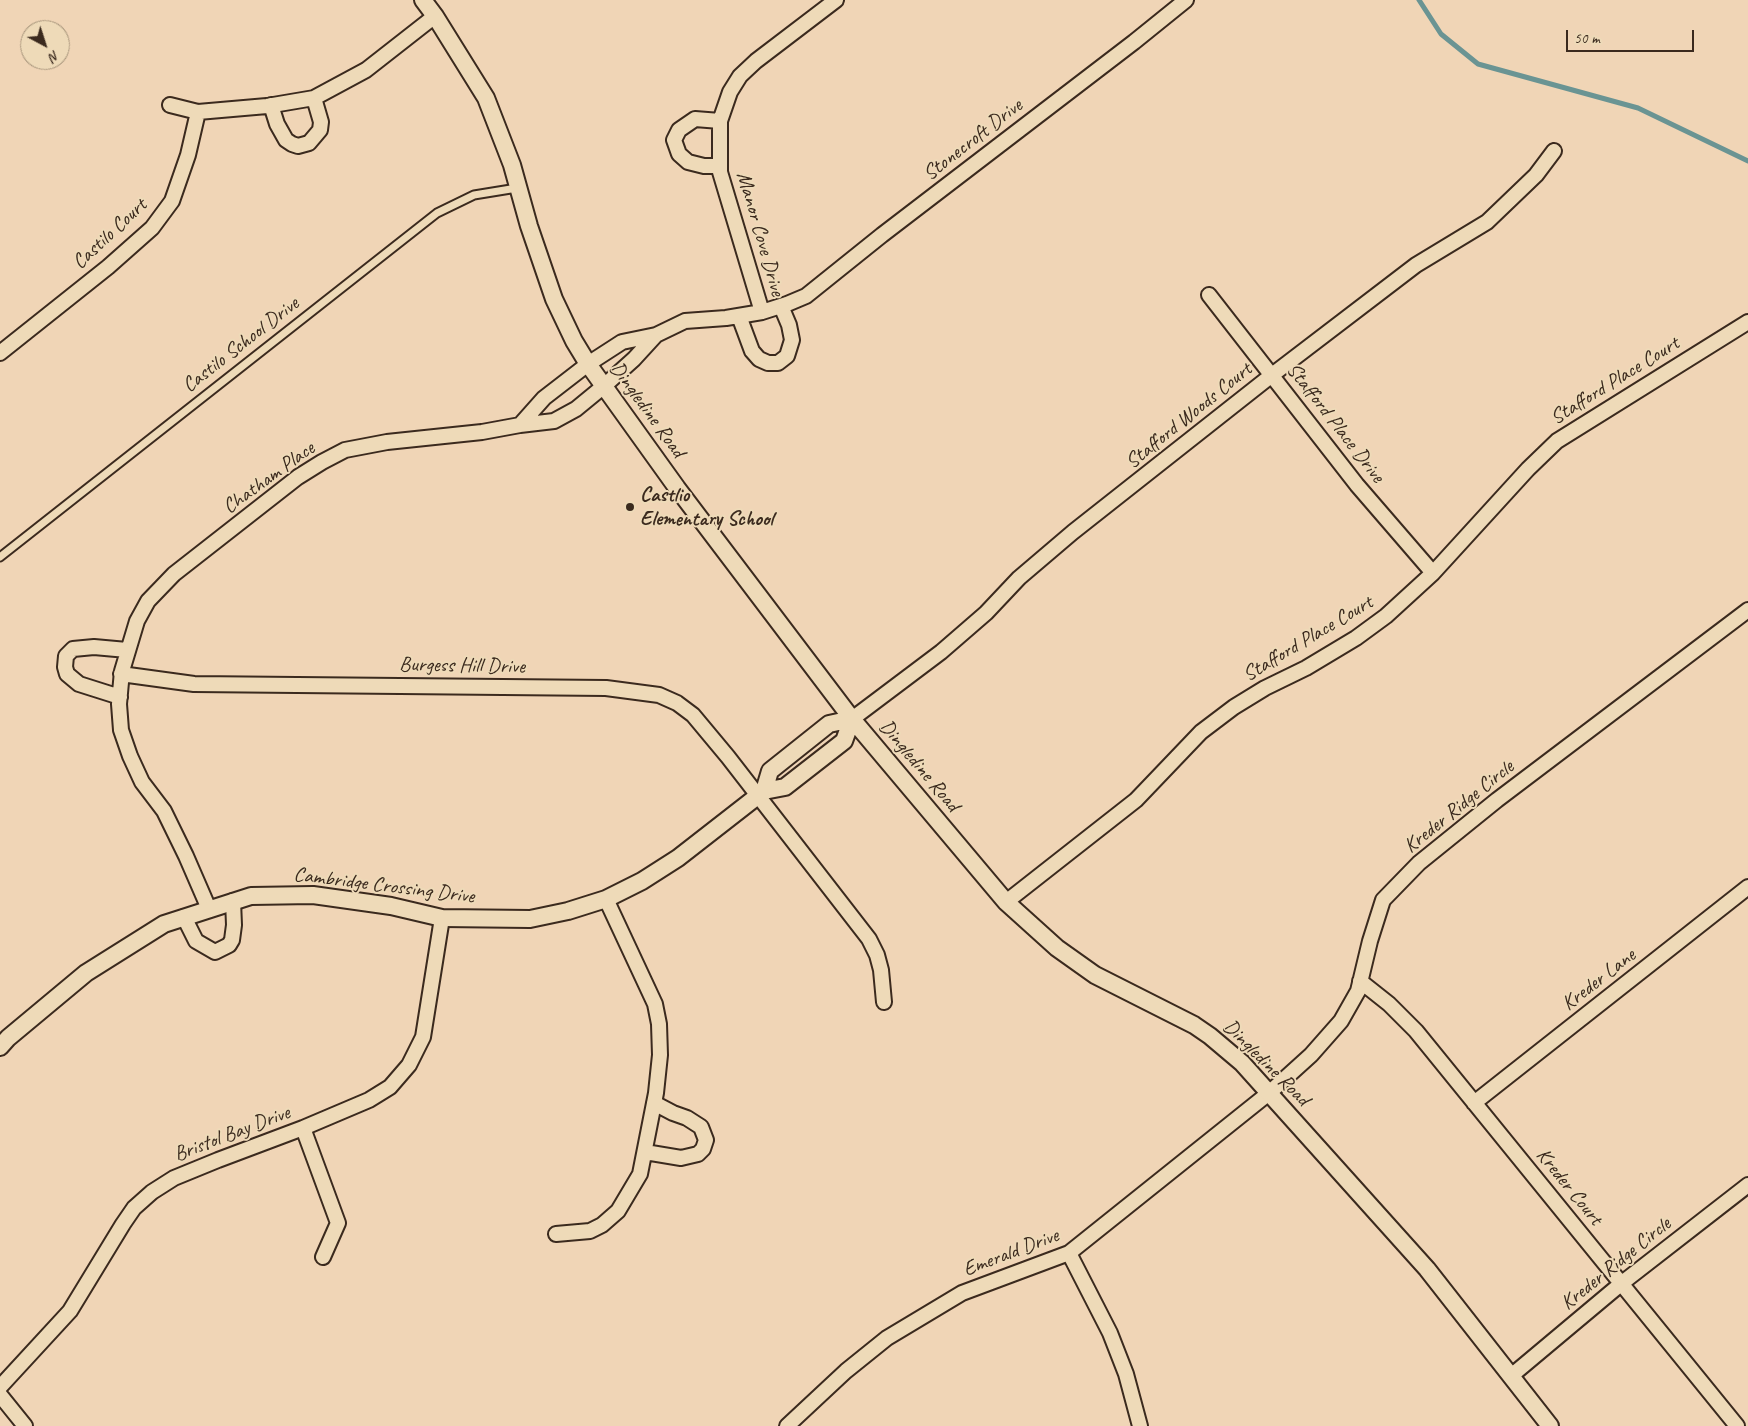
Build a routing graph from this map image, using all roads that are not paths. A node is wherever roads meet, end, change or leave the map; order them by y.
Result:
1 (423, 0) edge
2 (836, 0) edge
3 (1186, 0) edge
4 (434, 16) junction
5 (314, 98) junction
6 (170, 105) dead end
7 (271, 105) junction
8 (198, 112) junction
9 (720, 121) junction
10 (1554, 151) dead end
11 (720, 166) junction
12 (517, 188) junction
13 (1209, 295) dead end
14 (781, 306) junction
15 (762, 312) junction
16 (739, 316) junction
17 (1748, 322) edge
18 (656, 334) junction
19 (0, 352) edge
20 (588, 364) junction
21 (1272, 375) junction
22 (604, 386) junction
23 (520, 425) junction
24 (0, 557) edge
25 (1433, 573) junction
26 (1748, 610) edge
27 (127, 650) junction
28 (121, 674) junction
29 (120, 697) junction
30 (852, 719) junction
31 (761, 794) junction
32 (1748, 887) edge
33 (606, 899) junction
34 (233, 901) junction
35 (1006, 902) junction
36 (209, 909) junction
37 (184, 917) junction
38 (442, 918) junction
39 (1360, 981) junction
40 (884, 1002) dead end
41 (0, 1047) edge
42 (1269, 1093) junction
43 (654, 1103) junction
44 (1474, 1103) junction
45 (303, 1128) junction
46 (645, 1152) junction
47 (1748, 1185) edge
48 (556, 1234) dead end
49 (1069, 1253) junction
50 (324, 1258) dead end
51 (1622, 1283) junction
52 (1511, 1376) junction
53 (0, 1387) edge
54 (0, 1395) edge
55 (25, 1426) edge
56 (787, 1426) edge
57 (1140, 1426) edge
58 (1550, 1426) edge
59 (1737, 1426) edge

1 - 4 street, Dingledine Road
2 - 9 street, Manor Cove Drive
3 - 14 street, Stonecroft Drive
4 - 5 street
4 - 12 street, Dingledine Road
5 - 7 street
5 - 7 street
6 - 8 street
7 - 8 street
8 - 19 street, Castilo Court
9 - 11 street, Manor Cove Drive
9 - 11 street, Manor Cove Drive
10 - 21 street, Stafford Woods Court
11 - 15 street, Manor Cove Drive
12 - 20 street, Dingledine Road
12 - 24 lane, Castilo School Drive
13 - 21 street, Stafford Place Drive
14 - 15 street, Stonecroft Drive
14 - 16 street
15 - 16 street, Stonecroft Drive
16 - 18 street, Stonecroft Drive
17 - 25 street, Stafford Place Court
18 - 20 street, Stonecroft Drive
18 - 22 street, Stonecroft Drive
20 - 22 street, Dingledine Road
20 - 23 street
21 - 25 street, Stafford Place Drive
21 - 30 street, Stafford Woods Court
22 - 23 street, Chatham Place
22 - 30 street, Dingledine Road
23 - 27 street, Chatham Place
25 - 35 street, Stafford Place Court
26 - 39 street, Kreder Ridge Circle
27 - 28 street, Chatham Place
27 - 29 street
28 - 29 street, Chatham Place
28 - 31 street, Burgess Hill Drive
29 - 36 street, Chatham Place
30 - 31 street, Cambridge Crossing Drive
30 - 31 street
30 - 35 street, Dingledine Road
31 - 33 street, Cambridge Crossing Drive
31 - 40 street, Burgess Hill Drive
32 - 44 street, Kreder Lane
33 - 38 street, Cambridge Crossing Drive
33 - 43 street
34 - 36 street, Cambridge Crossing Drive
34 - 37 street
34 - 38 street, Cambridge Crossing Drive
35 - 42 street, Dingledine Road
36 - 37 street, Cambridge Crossing Drive
37 - 41 street, Cambridge Crossing Drive
38 - 45 street, Bristol Bay Drive
39 - 42 street, Kreder Ridge Circle
39 - 44 street, Kreder Court
42 - 49 street, Emerald Drive
42 - 52 street, Dingledine Road
43 - 46 street
43 - 46 street
44 - 51 street, Kreder Court
45 - 50 street
45 - 53 street, Bristol Bay Drive
46 - 48 street
47 - 51 street, Kreder Ridge Circle
49 - 56 street, Emerald Drive
49 - 57 street
51 - 52 street, Kreder Ridge Circle
51 - 59 street, Kreder Court
52 - 58 street, Dingledine Road
54 - 55 street

